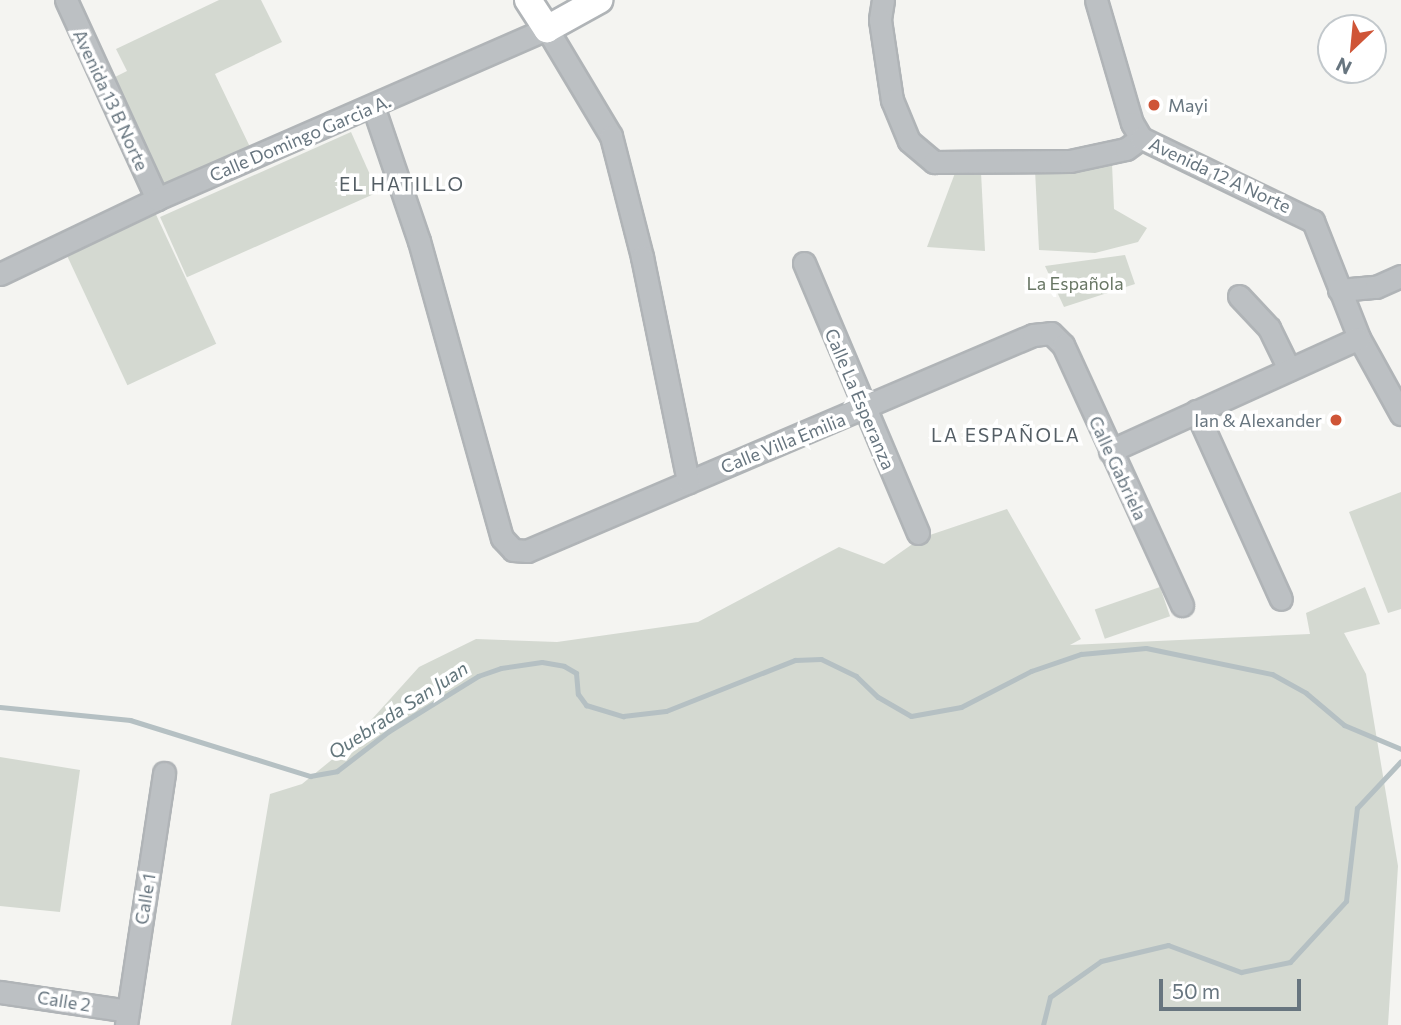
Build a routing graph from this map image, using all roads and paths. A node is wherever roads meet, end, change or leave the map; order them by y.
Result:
1 (66, 0) edge
2 (528, 0) edge
3 (599, 0) edge
4 (883, 0) edge
5 (1097, 0) edge
6 (547, 29) junction
7 (373, 106) junction
8 (1141, 138) junction
9 (157, 199) junction
10 (804, 263) dead end
11 (0, 274) edge
12 (1401, 276) edge
13 (1339, 290) junction
14 (1239, 296) dead end
15 (1051, 333) joint
16 (1359, 338) junction
17 (1289, 369) junction
18 (864, 410) junction
19 (1196, 411) junction
20 (1401, 414) edge
21 (1110, 451) junction
22 (688, 482) junction
23 (918, 533) dead end
24 (1281, 600) dead end
25 (1182, 605) dead end
26 (164, 773) dead end
27 (0, 992) edge
28 (127, 1018) edge

1 - 9 street, Avenida 13 B Norte
2 - 6 main road
3 - 6 main road, Calle Domingo Garcia A.
4 - 8 street
5 - 8 street, Avenida 12 A Norte
6 - 7 street, Calle Domingo Garcia A.
6 - 22 street
7 - 9 street, Calle Domingo Garcia A.
7 - 22 street, Calle Villa Emilia
8 - 13 street, Avenida 12 A Norte
9 - 11 street, Calle Domingo Garcia A.
10 - 18 street, Calle La Esperanza
12 - 13 street
13 - 16 street, Avenida 12 A Norte
14 - 17 street
15 - 18 street, Calle Villa Emilia
15 - 21 street, Calle Gabriela
16 - 17 street
16 - 20 street, Avenida 12 A Norte
17 - 19 street
18 - 22 street, Calle Villa Emilia
18 - 23 street, Calle La Esperanza
19 - 21 street
19 - 24 street
21 - 25 street, Calle Gabriela
26 - 28 street, Calle 1
27 - 28 street, Calle 2

